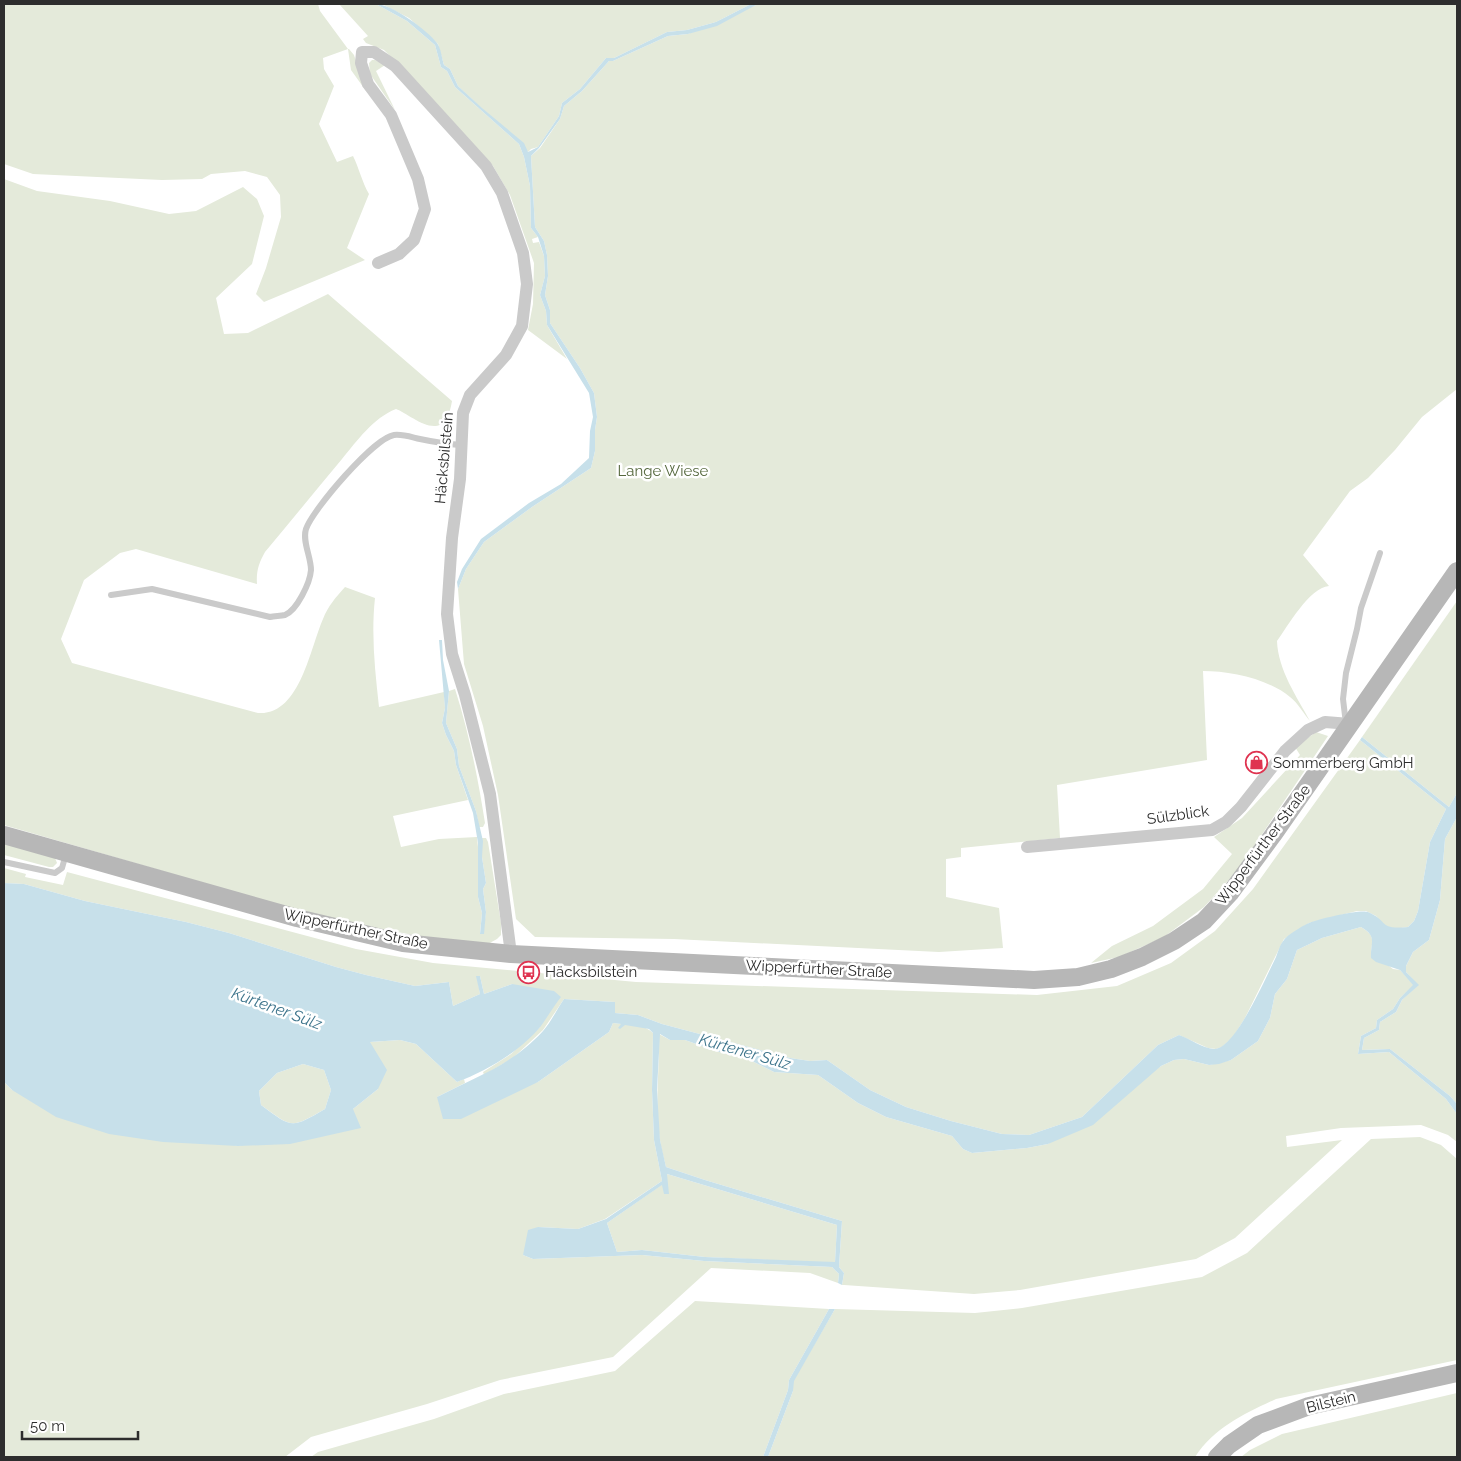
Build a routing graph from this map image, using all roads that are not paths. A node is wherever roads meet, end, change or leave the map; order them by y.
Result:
1 (378, 263) dead end
2 (461, 445) junction
3 (1380, 553) dead end
4 (1457, 572) edge
5 (111, 596) dead end
6 (1348, 724) junction
7 (4, 835) edge
8 (1027, 847) dead end
9 (66, 853) junction
10 (4, 862) edge
11 (511, 954) junction
12 (1457, 1373) edge
13 (1217, 1457) edge

1 - 2 street, Häcksbilstein
2 - 5 lane
2 - 11 street, Häcksbilstein
3 - 6 lane
4 - 6 main road, Wipperfürther Straße
6 - 8 street, Sülzblick
6 - 11 main road, Wipperfürther Straße
7 - 9 main road, Wipperfürther Straße
9 - 10 lane
9 - 11 main road, Wipperfürther Straße
12 - 13 main road, Bilstein

